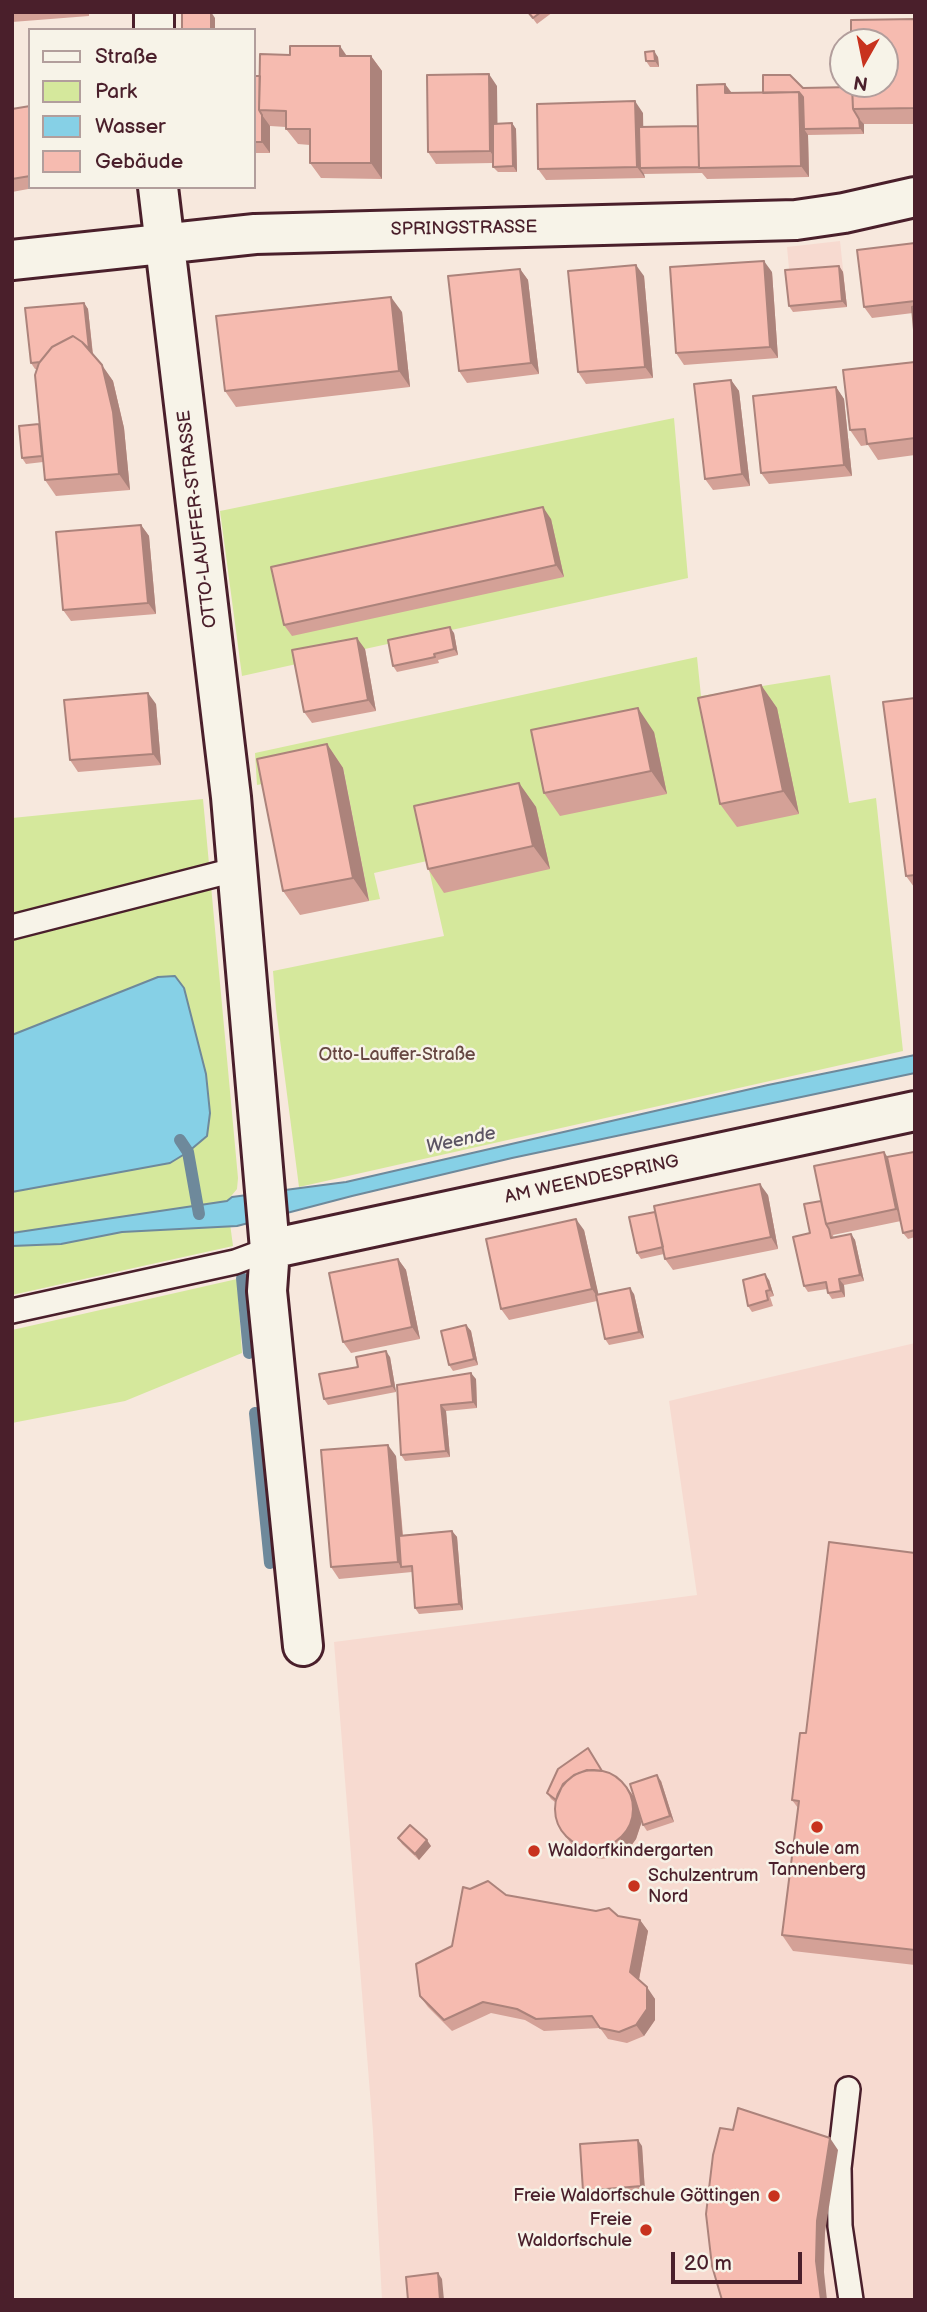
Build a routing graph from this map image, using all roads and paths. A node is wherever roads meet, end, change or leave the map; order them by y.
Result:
1 (158, 189) edge
2 (915, 197) edge
3 (165, 243) junction
4 (12, 260) edge
5 (237, 869) junction
6 (12, 927) edge
7 (915, 1111) edge
8 (269, 1242) junction
9 (12, 1311) edge
10 (303, 1646) dead end
11 (848, 2089) dead end
12 (851, 2300) edge

1 - 3 street, OTTO-LAUFFER-STRASSE
2 - 3 street, SPRINGSTRASSE
3 - 4 street, SPRINGSTRASSE
3 - 5 street, OTTO-LAUFFER-STRASSE
5 - 6 lane
5 - 8 street, OTTO-LAUFFER-STRASSE
7 - 8 street, AM WEENDESPRING
8 - 9 lane
8 - 10 street, OTTO-LAUFFER-STRASSE
11 - 12 lane

